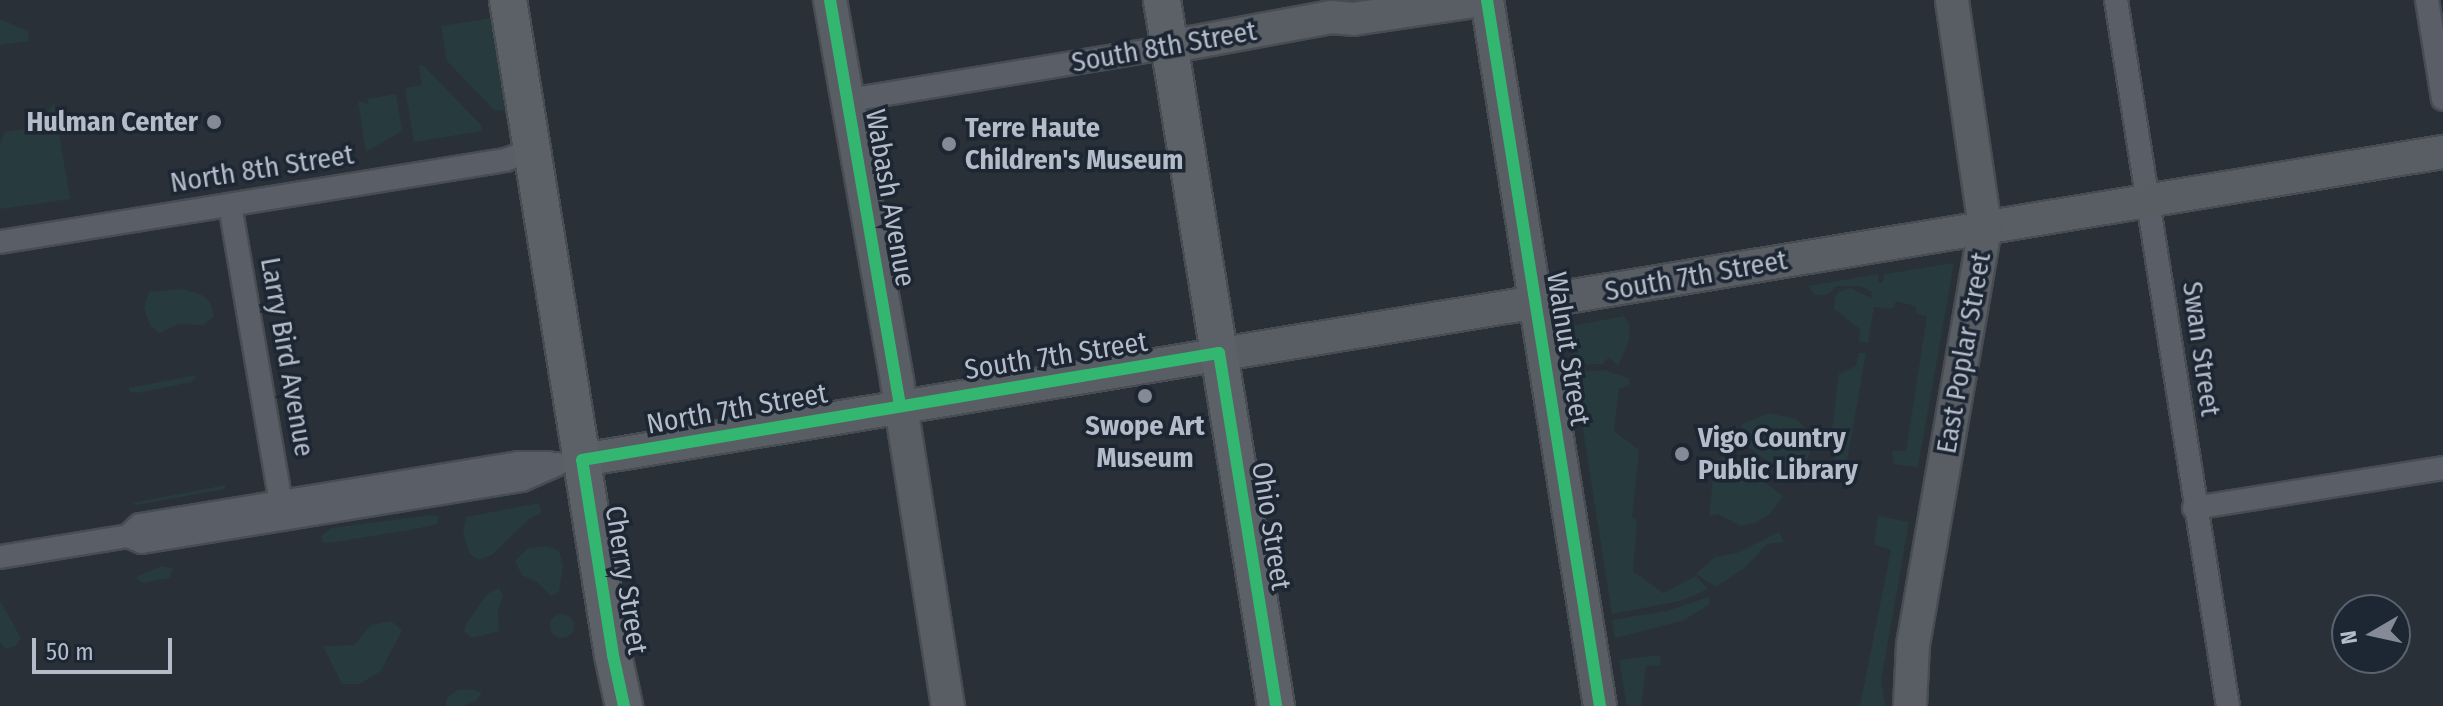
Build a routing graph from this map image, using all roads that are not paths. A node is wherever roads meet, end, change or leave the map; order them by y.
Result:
1 (508, 0) edge
2 (830, 0) edge
3 (1162, 0) edge
4 (1480, 0) edge
5 (1487, 0) edge
6 (1952, 0) edge
7 (2116, 0) edge
8 (2427, 0) edge
9 (1169, 47) junction
10 (2443, 99) edge
11 (849, 100) junction
12 (533, 150) junction
13 (2443, 152) edge
14 (2150, 200) junction
15 (230, 205) junction
16 (1985, 227) junction
17 (0, 242) edge
18 (1537, 303) junction
19 (1219, 353) junction
20 (900, 405) junction
21 (570, 462) junction
22 (2443, 468) edge
23 (2194, 508) junction
24 (282, 510) junction
25 (0, 557) edge
26 (624, 706) edge
27 (948, 706) edge
28 (1276, 706) edge
29 (1600, 706) edge
30 (1910, 706) edge
31 (2228, 706) edge

1 - 12 main road, Cherry Street
2 - 11 main road, Wabash Avenue
3 - 9 main road, Ohio Street
4 - 9 main road, South 8th Street
5 - 18 main road, Walnut Street
6 - 16 main road, East Poplar Street
7 - 14 street, Swan Street
8 - 10 street
9 - 11 street, South 8th Street
9 - 19 main road, Ohio Street
11 - 20 main road, Wabash Avenue
12 - 15 street, North 8th Street
12 - 21 main road, Cherry Street
13 - 14 main road, South 7th Street
14 - 16 main road, South 7th Street
14 - 23 street, Swan Street
15 - 17 street, North 8th Street
15 - 24 street, Larry Bird Avenue
16 - 18 main road, South 7th Street
16 - 30 main road, East Poplar Street
18 - 19 main road, South 7th Street
18 - 29 main road, Walnut Street
19 - 20 main road, South 7th Street
19 - 28 main road, Ohio Street
20 - 21 main road, North 7th Street
20 - 27 main road, Wabash Avenue
21 - 24 street, North 7th Street
21 - 26 main road, Cherry Street
22 - 23 street
23 - 31 street, Swan Street
24 - 25 street, North 7th Street

